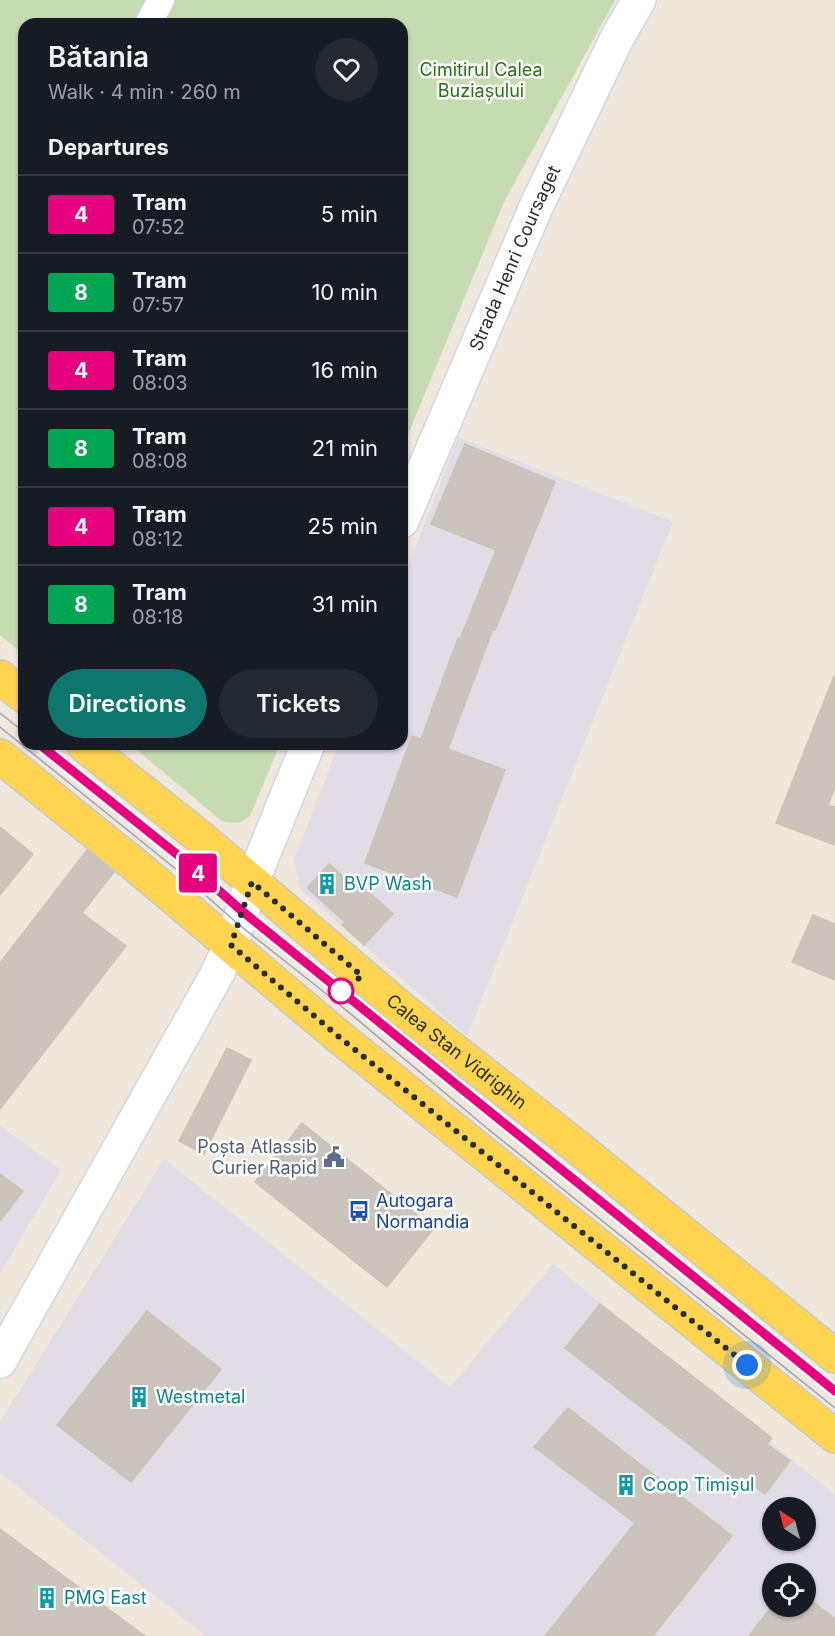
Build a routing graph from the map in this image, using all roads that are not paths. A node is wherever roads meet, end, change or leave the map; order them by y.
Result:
1 (161, 0) edge
2 (639, 0) edge
3 (151, 18) edge
4 (408, 507) edge
5 (0, 677) edge
6 (18, 691) edge
7 (91, 750) edge
8 (306, 750) edge
9 (0, 756) edge
10 (252, 882) junction
11 (231, 945) junction
12 (835, 1356) edge
13 (0, 1361) edge
14 (835, 1436) edge

1 - 3 street
2 - 4 street, Strada Henri Coursaget
5 - 6 main road
7 - 10 main road, Calea Stan Vidrighin
8 - 10 street
9 - 11 main road
10 - 11 street
10 - 12 main road, Calea Stan Vidrighin
11 - 13 street
11 - 14 main road

